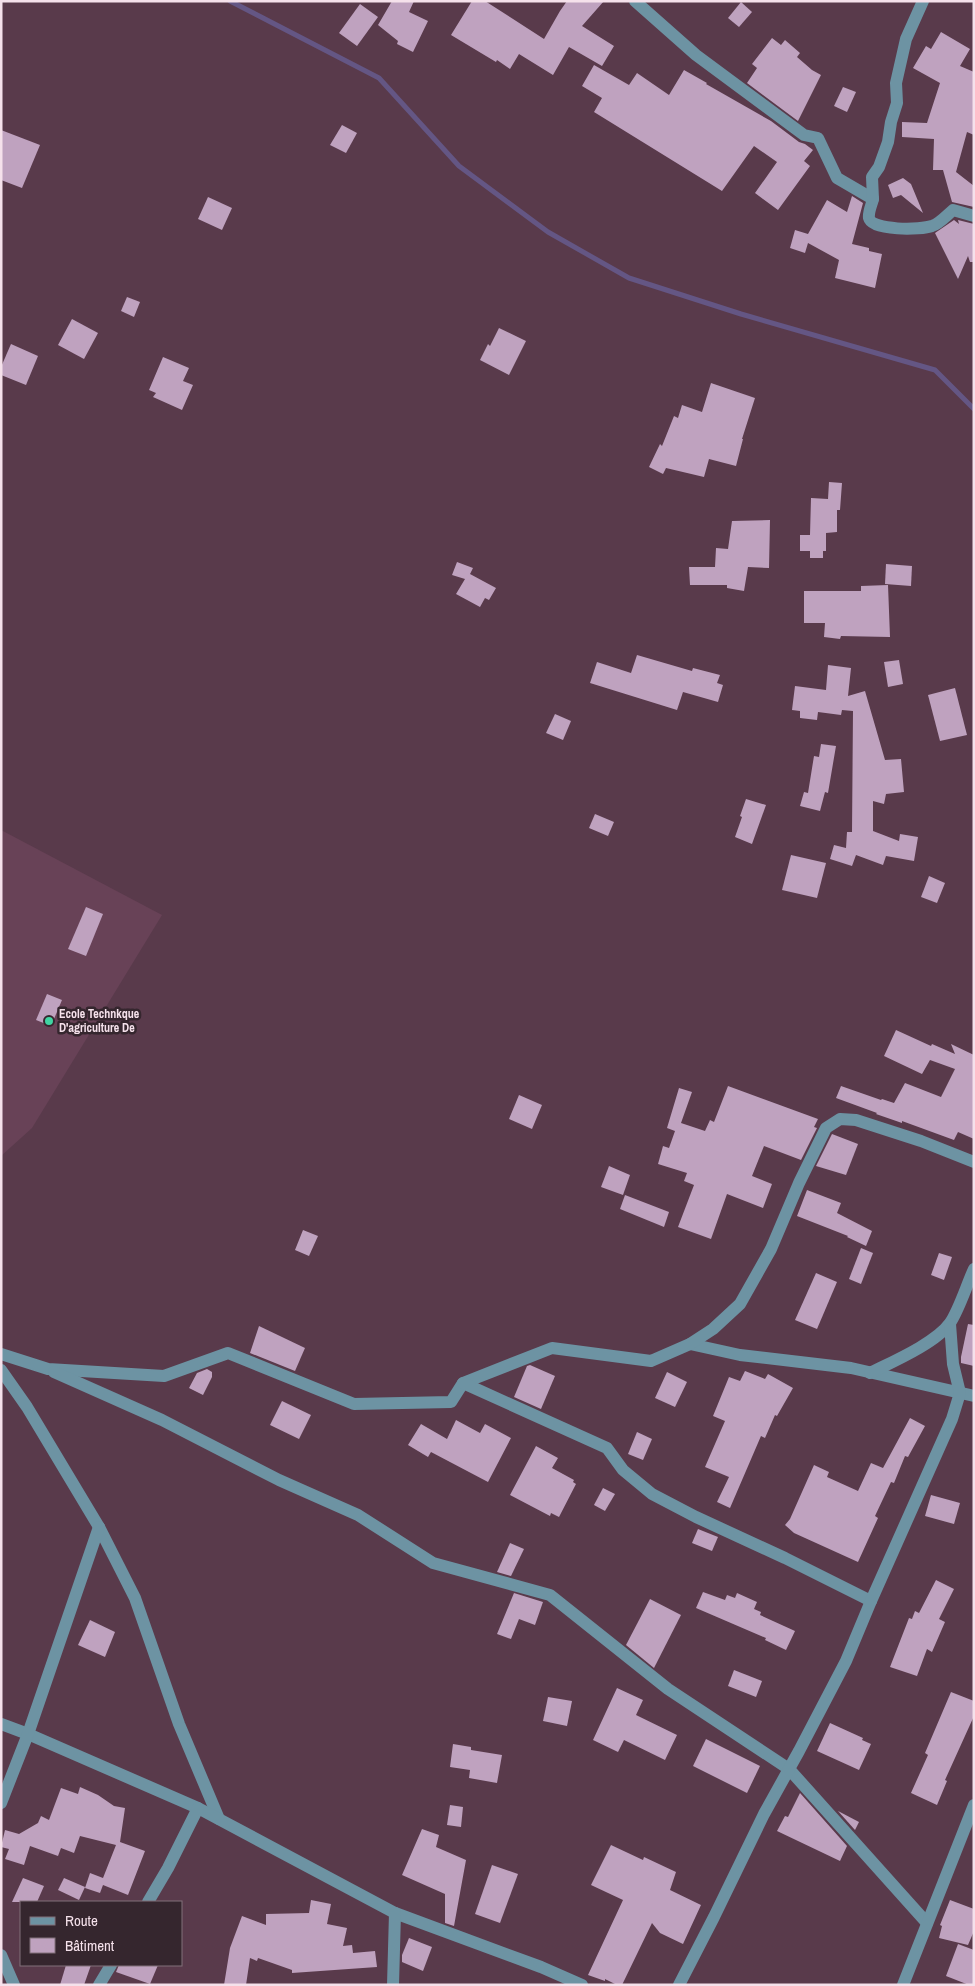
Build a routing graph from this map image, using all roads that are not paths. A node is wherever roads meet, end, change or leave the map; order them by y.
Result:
1 (634, 1) edge
2 (923, 1) edge
3 (873, 199) junction
4 (974, 216) edge
5 (974, 1162) edge
6 (974, 1269) edge
7 (950, 1324) junction
8 (690, 1344) junction
9 (1, 1354) edge
10 (48, 1369) junction
11 (1, 1370) edge
12 (870, 1373) junction
13 (463, 1383) junction
14 (960, 1393) junction
15 (974, 1396) edge
16 (99, 1527) junction
17 (870, 1601) junction
18 (1, 1724) edge
19 (28, 1734) junction
20 (789, 1769) junction
21 (1, 1804) edge
22 (974, 1805) edge
23 (198, 1808) junction
24 (220, 1819) junction
25 (149, 1901) edge
26 (396, 1913) junction
27 (927, 1923) junction
28 (1, 1955) edge
29 (110, 1966) edge
30 (14, 1985) edge
31 (99, 1985) edge
32 (392, 1985) edge
33 (582, 1985) edge
34 (679, 1985) edge
35 (903, 1985) edge

1 - 3 street
2 - 3 street
3 - 4 street
5 - 8 street
6 - 7 street
7 - 12 street
7 - 14 street
8 - 12 street
8 - 13 street
9 - 10 street
10 - 13 street
10 - 20 street
11 - 16 street
12 - 14 street
13 - 17 street
14 - 15 street
14 - 17 street
16 - 19 street
16 - 24 street
17 - 20 street
18 - 19 street
19 - 21 street
19 - 23 street
20 - 27 street
20 - 34 street
22 - 27 street
23 - 24 street
23 - 25 street
24 - 26 street
26 - 32 street
26 - 33 street
27 - 35 street
28 - 30 street
29 - 31 street

